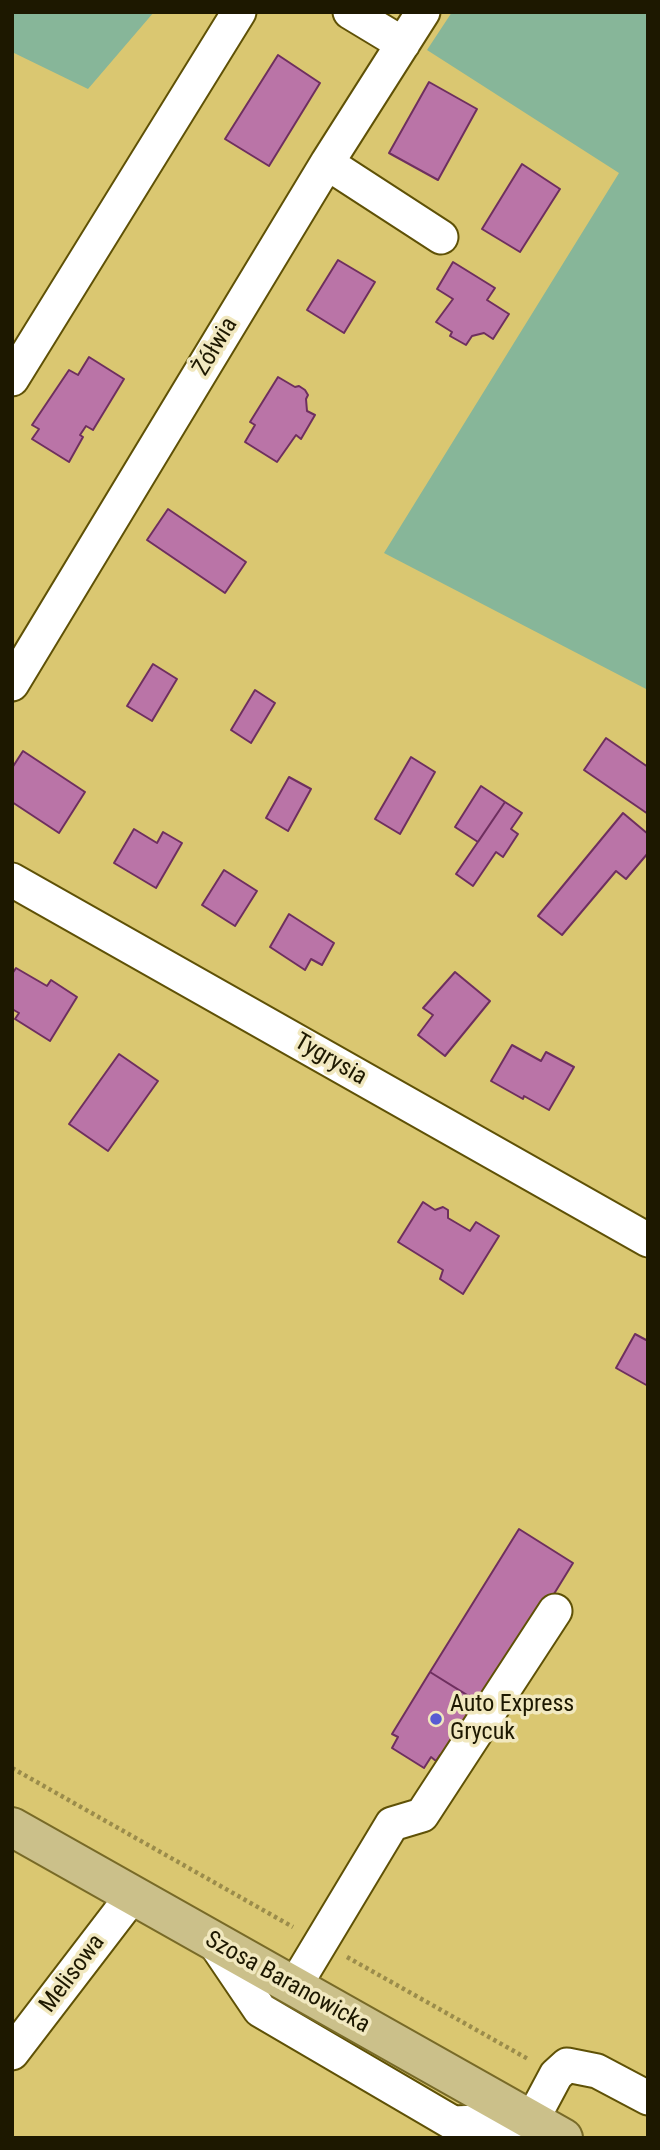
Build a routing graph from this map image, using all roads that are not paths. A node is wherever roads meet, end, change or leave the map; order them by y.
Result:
1 (239, 12) edge
2 (350, 12) edge
3 (423, 12) edge
4 (402, 44) junction
5 (327, 163) junction
6 (441, 237) dead end
7 (12, 379) edge
8 (12, 684) edge
9 (12, 880) edge
10 (646, 1236) edge
11 (555, 1611) dead end
12 (12, 1828) edge
13 (133, 1895) junction
14 (214, 1942) junction
15 (294, 1987) junction
16 (12, 2053) edge
17 (648, 2098) edge
18 (547, 2129) edge

1 - 7 street
2 - 4 street
3 - 4 street, Żółwia
4 - 5 street, Żółwia
5 - 6 street
5 - 8 street, Żółwia
9 - 10 street, Tygrysia
11 - 15 street
12 - 13 main road, Szosa Baranowicka
13 - 14 main road, Szosa Baranowicka
13 - 16 street, Melisowa
14 - 15 main road, Szosa Baranowicka
14 - 18 street
15 - 18 main road, Szosa Baranowicka
17 - 18 street

